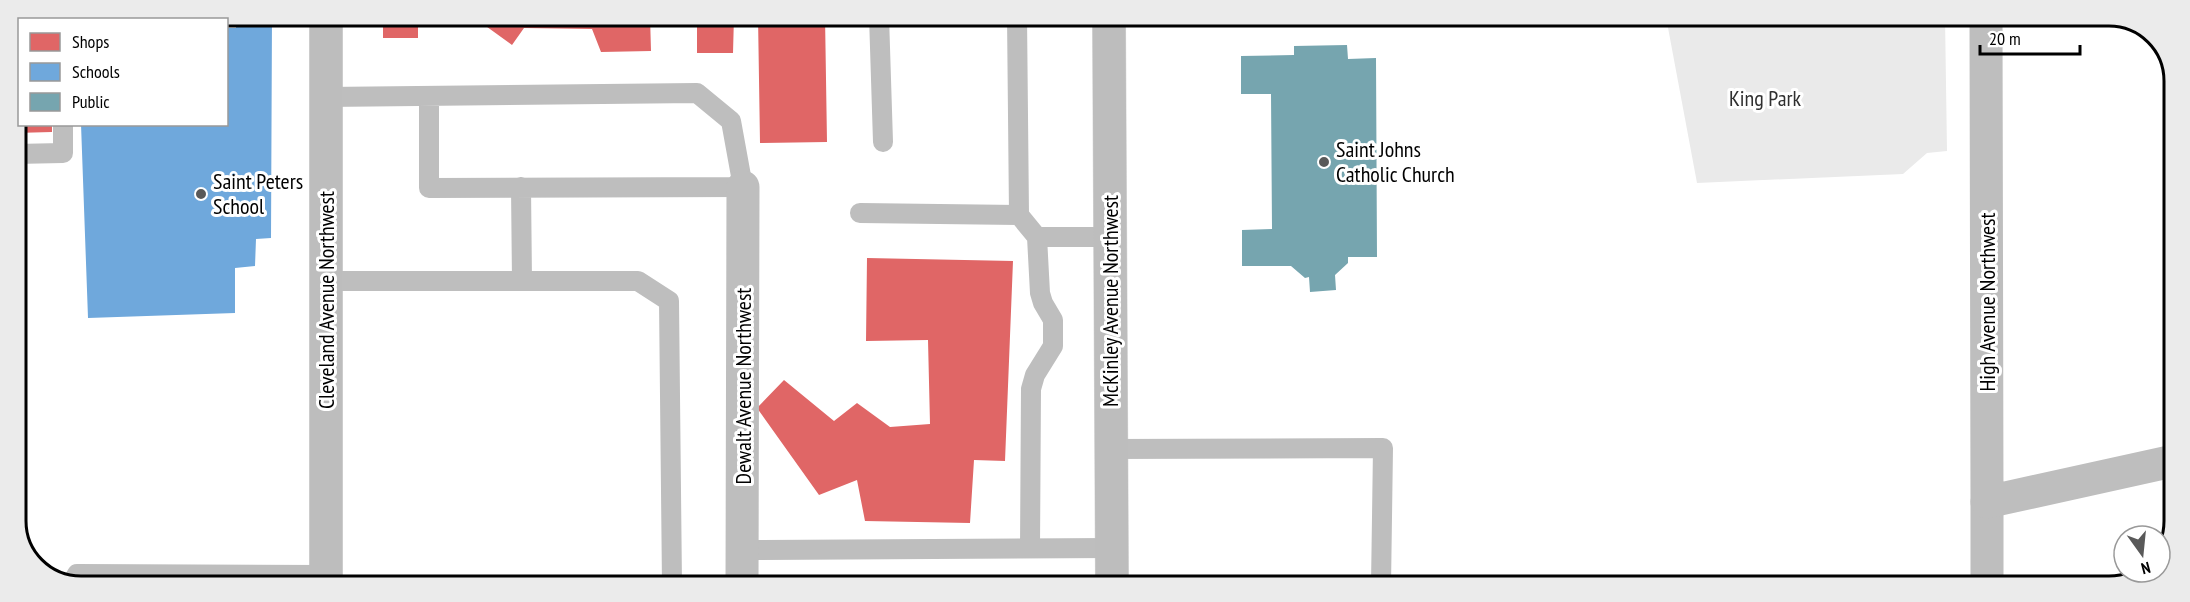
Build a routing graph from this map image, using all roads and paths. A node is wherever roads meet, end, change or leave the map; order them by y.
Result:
1 (326, 26) edge
2 (879, 26) edge
3 (1017, 26) edge
4 (1109, 26) edge
5 (1986, 26) edge
6 (429, 96) junction
7 (326, 97) junction
8 (63, 126) edge
9 (884, 142) dead end
10 (26, 154) edge
11 (744, 187) junction
12 (521, 188) junction
13 (860, 213) dead end
14 (1019, 215) junction
15 (1037, 237) junction
16 (1110, 237) junction
17 (326, 281) junction
18 (522, 281) junction
19 (1112, 449) junction
20 (2164, 463) edge
21 (1987, 502) junction
22 (1030, 548) junction
23 (1112, 548) junction
24 (742, 550) junction
25 (76, 576) edge
26 (160, 576) edge
27 (326, 576) edge
28 (672, 576) edge
29 (742, 576) edge
30 (1112, 576) edge
31 (1381, 576) edge
32 (1987, 576) edge

1 - 7 main road, Cleveland Avenue Northwest
2 - 9 lane
3 - 14 lane
4 - 16 main road, McKinley Avenue Northwest
5 - 21 street, High Avenue Northwest
6 - 7 lane
6 - 11 lane
6 - 12 lane
7 - 17 main road, Cleveland Avenue Northwest
8 - 10 lane
11 - 12 lane
11 - 24 street, Dewalt Avenue Northwest
12 - 18 lane
13 - 14 lane
14 - 15 lane
15 - 16 lane
15 - 22 lane
16 - 19 main road, McKinley Avenue Northwest
17 - 18 lane
17 - 27 main road, Cleveland Avenue Northwest
18 - 28 lane
19 - 23 main road, McKinley Avenue Northwest
19 - 31 lane
20 - 21 street
21 - 32 street, High Avenue Northwest
22 - 23 lane
22 - 24 lane
23 - 30 main road, McKinley Avenue Northwest
24 - 29 street, Dewalt Avenue Northwest
25 - 26 lane

